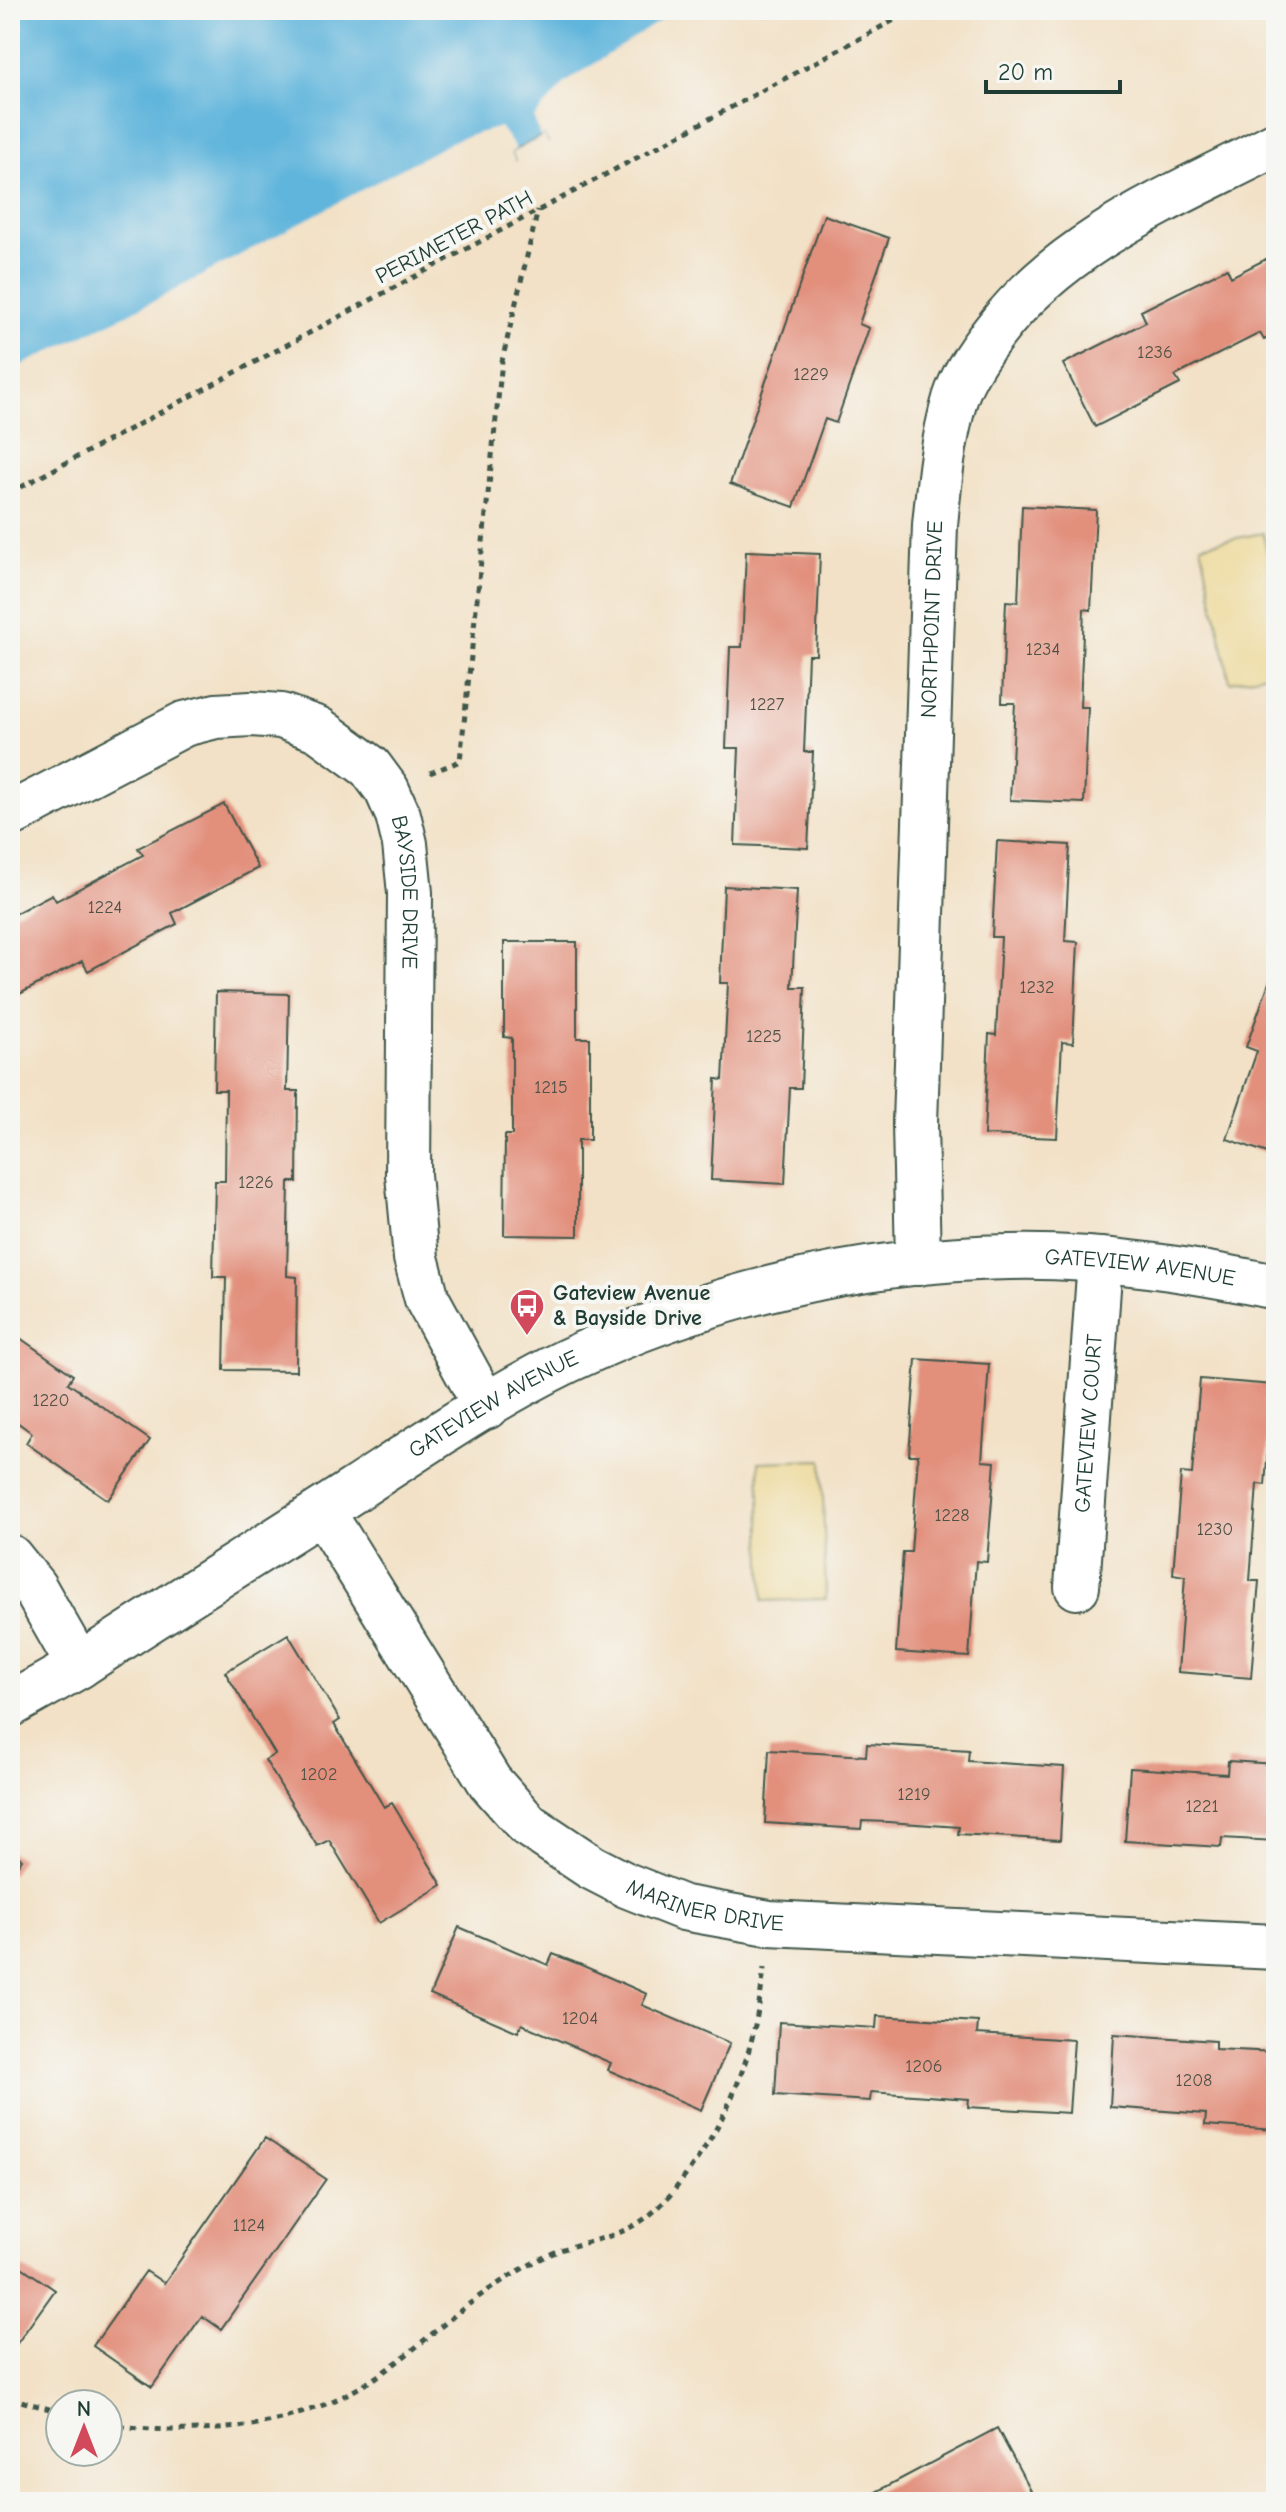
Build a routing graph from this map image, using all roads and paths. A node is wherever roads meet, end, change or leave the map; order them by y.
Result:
1 (913, 10) edge
2 (1276, 144) edge
3 (538, 209) junction
4 (10, 493) edge
5 (387, 790) junction
6 (10, 815) edge
7 (1100, 1260) junction
8 (918, 1263) junction
9 (1276, 1287) edge
10 (486, 1407) junction
11 (322, 1511) junction
12 (10, 1557) edge
13 (1077, 1587) dead end
14 (79, 1666) junction
15 (10, 1705) edge
16 (769, 1923) junction
17 (1276, 1947) edge
18 (10, 2398) edge
19 (44, 2408) edge
20 (124, 2426) edge

1 - 3 path, PERIMETER PATH
2 - 8 street, NORTHPOINT DRIVE
3 - 4 path, PERIMETER PATH
3 - 5 path
5 - 6 street, BAYSIDE DRIVE
5 - 10 street, BAYSIDE DRIVE
7 - 8 street, GATEVIEW AVENUE
7 - 9 street, GATEVIEW AVENUE
7 - 13 street, GATEVIEW COURT
8 - 10 street, GATEVIEW AVENUE
10 - 11 street, GATEVIEW AVENUE
11 - 14 street, GATEVIEW AVENUE
11 - 16 street, MARINER DRIVE
12 - 14 street
14 - 15 street, GATEVIEW AVENUE
16 - 17 street, MARINER DRIVE
16 - 20 path
18 - 19 path

